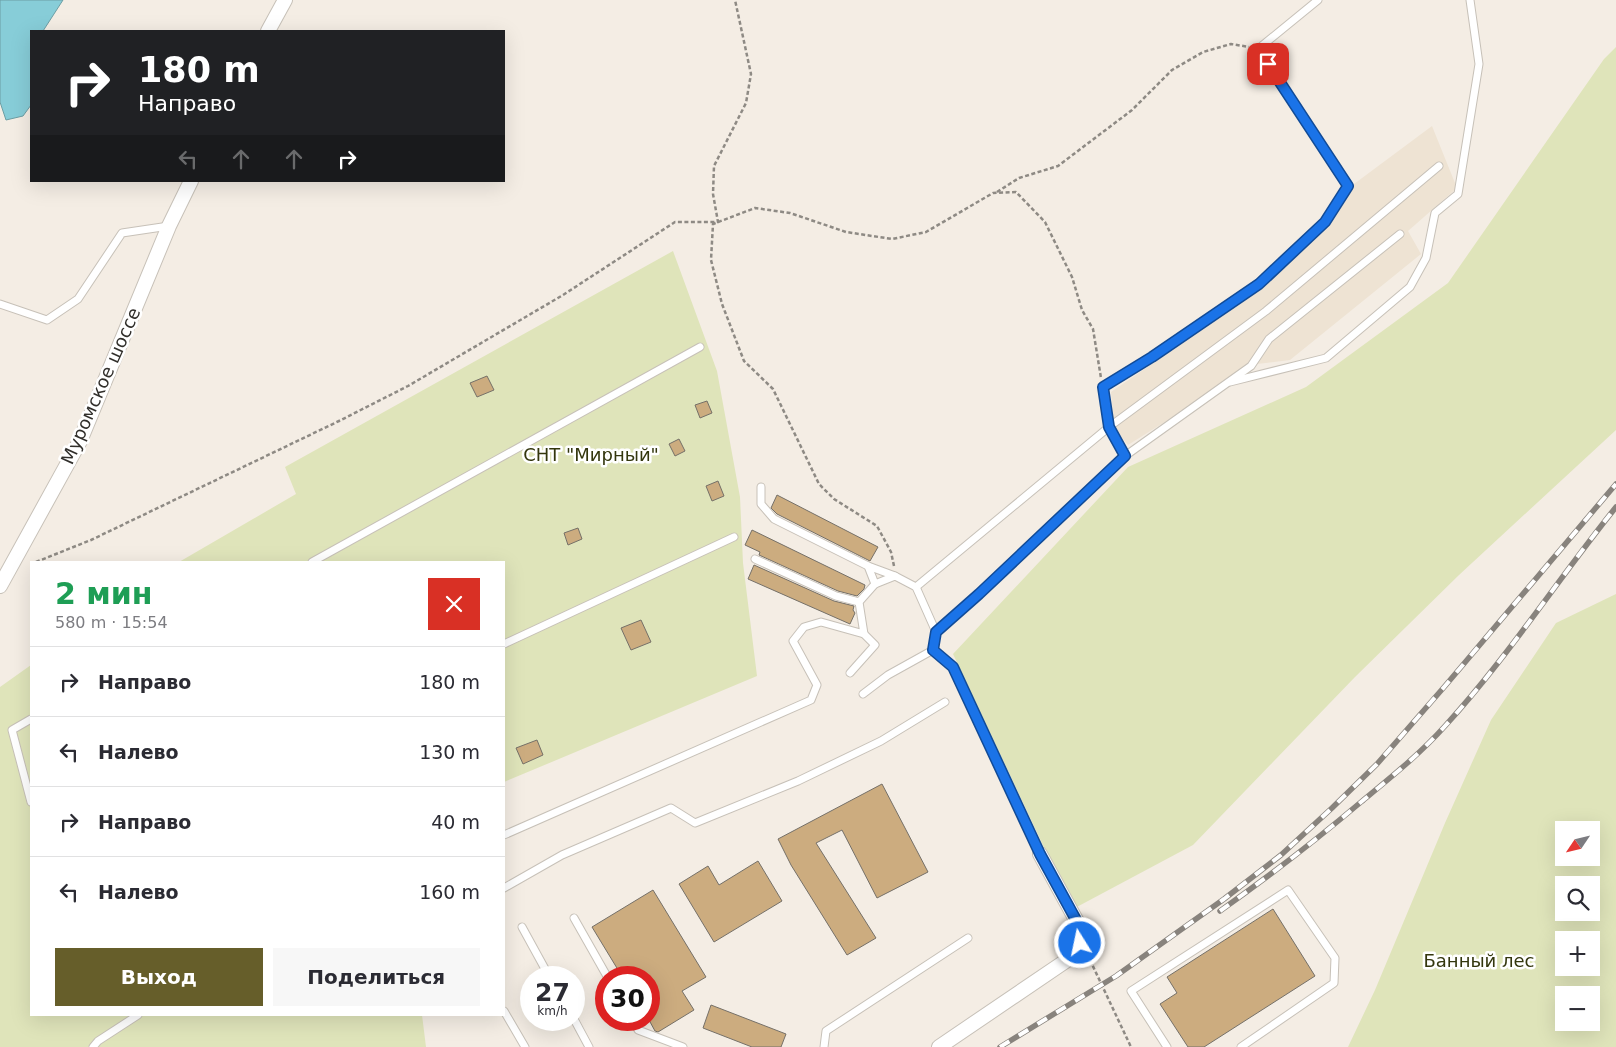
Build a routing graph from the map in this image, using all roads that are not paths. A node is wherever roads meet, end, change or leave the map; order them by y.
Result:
1 (286, 0) edge
2 (1318, 0) edge
3 (1470, 0) edge
4 (269, 30) edge
5 (1439, 166) dead end
6 (191, 182) edge
7 (169, 226) junction
8 (1400, 234) dead end
9 (0, 304) edge
10 (700, 347) dead end
11 (1227, 383) junction
12 (1109, 427) junction
13 (1125, 456) junction
14 (762, 487) dead end
15 (734, 537) dead end
16 (755, 559) dead end
17 (314, 561) edge
18 (868, 566) junction
19 (896, 576) junction
20 (875, 584) junction
21 (0, 586) edge
22 (916, 587) junction
23 (860, 602) junction
24 (936, 632) junction
25 (864, 634) junction
26 (505, 644) edge
27 (933, 650) junction
28 (850, 673) dead end
29 (863, 694) dead end
30 (945, 702) dead end
31 (30, 720) edge
32 (30, 798) edge
33 (505, 835) edge
34 (1040, 854) joint
35 (505, 887) edge
36 (574, 918) dead end
37 (522, 927) dead end
38 (968, 938) dead end
39 (543, 966) edge
40 (601, 966) edge
41 (505, 1014) edge
42 (136, 1016) edge
43 (580, 1031) edge
44 (641, 1031) edge
45 (93, 1047) edge
46 (525, 1047) edge
47 (589, 1047) edge
48 (684, 1047) edge
49 (824, 1047) edge
50 (939, 1047) edge
51 (1167, 1047) edge
52 (1242, 1047) edge

1 - 4 street
2 - 12 lane
3 - 11 lane
5 - 12 lane
6 - 7 street, Муромское шоссе
7 - 9 lane
7 - 21 street, Муромское шоссе
8 - 11 lane
10 - 17 lane
11 - 13 lane
12 - 13 lane
12 - 22 lane
13 - 24 lane
14 - 18 lane
15 - 26 lane
16 - 23 lane
18 - 19 lane
18 - 20 lane
19 - 20 lane
19 - 22 lane
20 - 23 lane
22 - 24 lane
23 - 25 lane
24 - 27 lane
25 - 28 lane
25 - 33 lane
27 - 29 lane
27 - 34 lane
30 - 35 lane
31 - 32 lane
34 - 50 street
36 - 40 lane
37 - 39 lane
38 - 49 lane
41 - 46 lane
42 - 45 lane
43 - 47 lane
44 - 48 lane
51 - 52 lane

